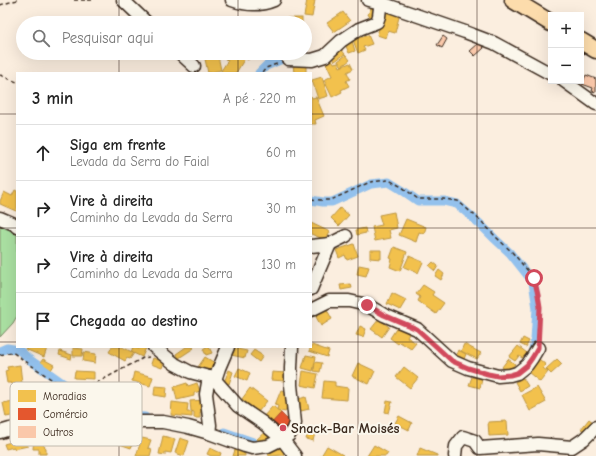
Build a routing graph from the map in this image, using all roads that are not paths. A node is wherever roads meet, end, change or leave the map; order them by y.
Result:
1 (123, 0) edge
2 (232, 0) edge
3 (274, 0) edge
4 (368, 0) edge
5 (513, 0) edge
6 (381, 2) edge
7 (140, 16) edge
8 (548, 21) edge
9 (584, 43) edge
10 (596, 50) edge
11 (188, 60) edge
12 (312, 60) edge
13 (194, 66) dead end
14 (548, 72) edge
15 (568, 84) edge
16 (596, 104) edge
17 (0, 218) edge
18 (16, 226) edge
19 (346, 236) dead end
20 (330, 244) junction
21 (312, 246) edge
22 (316, 268) edge
23 (312, 285) edge
24 (312, 310) edge
25 (155, 348) edge
26 (228, 348) edge
27 (292, 348) edge
28 (538, 348) road end
29 (212, 378) junction
30 (142, 422) edge
31 (596, 427) edge
32 (10, 428) edge
33 (0, 432) edge
34 (209, 433) junction
35 (282, 439) junction
36 (295, 456) edge
37 (455, 456) edge

1 - 7 street
2 - 3 street
4 - 6 street
5 - 8 main road
6 - 12 street
6 - 14 street
9 - 10 main road
11 - 13 street
15 - 16 street
17 - 18 street
19 - 20 street
20 - 21 street
20 - 22 street
22 - 23 street
24 - 28 street
25 - 29 street
26 - 29 street
27 - 35 street
29 - 34 street
29 - 35 street
30 - 34 street
31 - 37 street
32 - 33 street
34 - 35 street
35 - 36 street

